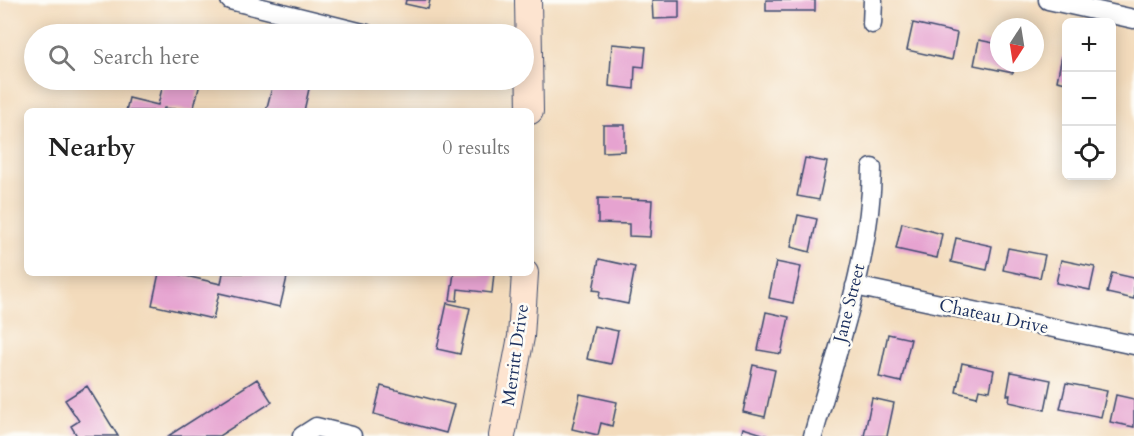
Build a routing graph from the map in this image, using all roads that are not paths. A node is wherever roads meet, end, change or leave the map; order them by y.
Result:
1 (230, 0) edge
2 (528, 0) edge
3 (873, 0) edge
4 (1048, 0) edge
5 (1134, 19) edge
6 (327, 24) edge
7 (528, 24) edge
8 (872, 24) dead end
9 (528, 90) edge
10 (530, 108) edge
11 (872, 168) dead end
12 (525, 276) edge
13 (855, 286) junction
14 (1134, 345) edge
15 (302, 436) edge
16 (352, 436) edge
17 (502, 436) edge
18 (813, 436) edge

1 - 6 street
2 - 7 main road
3 - 8 street
4 - 5 street
9 - 10 main road
11 - 13 street, Jane Street
12 - 17 main road, Merritt Drive
13 - 14 street, Chateau Drive
13 - 18 street, Jane Street
15 - 16 street

